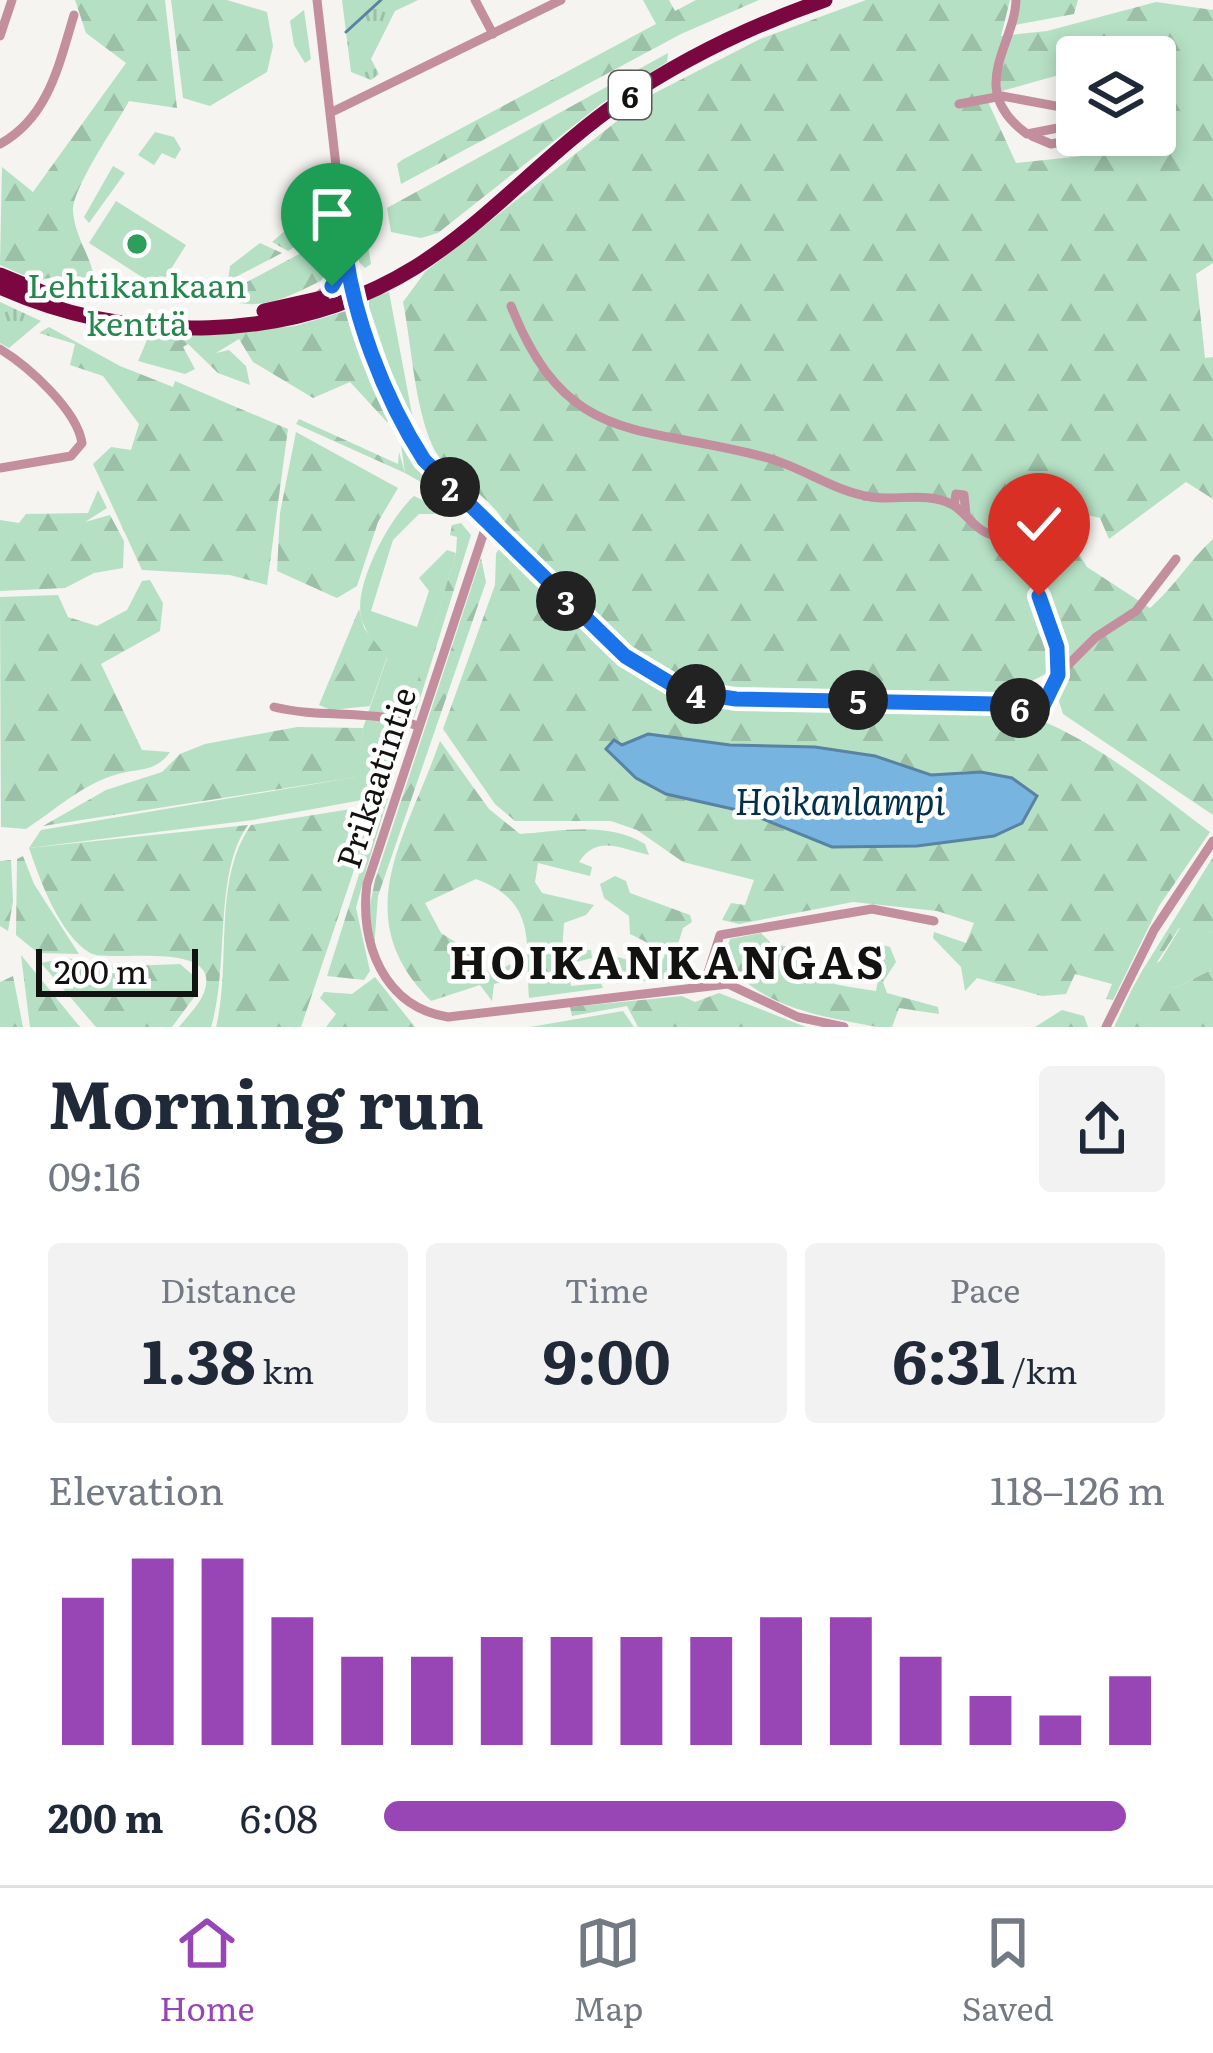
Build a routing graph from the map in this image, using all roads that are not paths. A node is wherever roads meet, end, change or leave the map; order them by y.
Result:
1 (11, 0) edge
2 (317, 0) edge
3 (476, 0) edge
4 (561, 0) edge
5 (825, 0) edge
6 (1016, 0) edge
7 (74, 15) dead end
8 (493, 34) junction
9 (0, 36) edge
10 (1002, 96) junction
11 (959, 104) dead end
12 (1056, 107) edge
13 (334, 111) junction
14 (1056, 128) edge
15 (1027, 134) junction
16 (1056, 143) edge
17 (0, 144) edge
18 (344, 239) junction
19 (0, 275) edge
20 (0, 287) edge
21 (352, 293) junction
22 (310, 301) junction
23 (511, 306) dead end
24 (0, 349) edge
25 (0, 468) edge
26 (487, 526) junction
27 (1176, 559) dead end
28 (1058, 675) junction
29 (274, 707) dead end
30 (418, 726) junction
31 (1213, 841) edge
32 (934, 921) dead end
33 (716, 952) junction
34 (728, 984) junction
35 (704, 985) junction
36 (844, 1027) edge
37 (1106, 1027) edge

1 - 9 street
2 - 13 street
3 - 8 street
4 - 8 street
5 - 21 highway, 6
6 - 10 street
7 - 17 street
8 - 13 street
10 - 11 street
10 - 12 street
10 - 15 street
13 - 18 street
14 - 15 street
15 - 16 street
18 - 21 street
18 - 22 street
19 - 22 highway, 6
20 - 21 highway, 6
21 - 22 highway, 6
21 - 26 street
23 - 28 street
24 - 25 street
26 - 28 street
26 - 30 street, Prikaatintie
27 - 28 street
29 - 30 street
30 - 35 street, Prikaatintie
31 - 37 street
32 - 33 street
33 - 34 street
33 - 35 street
34 - 35 street, Prikaatintie
34 - 36 street, Prikaatintie

